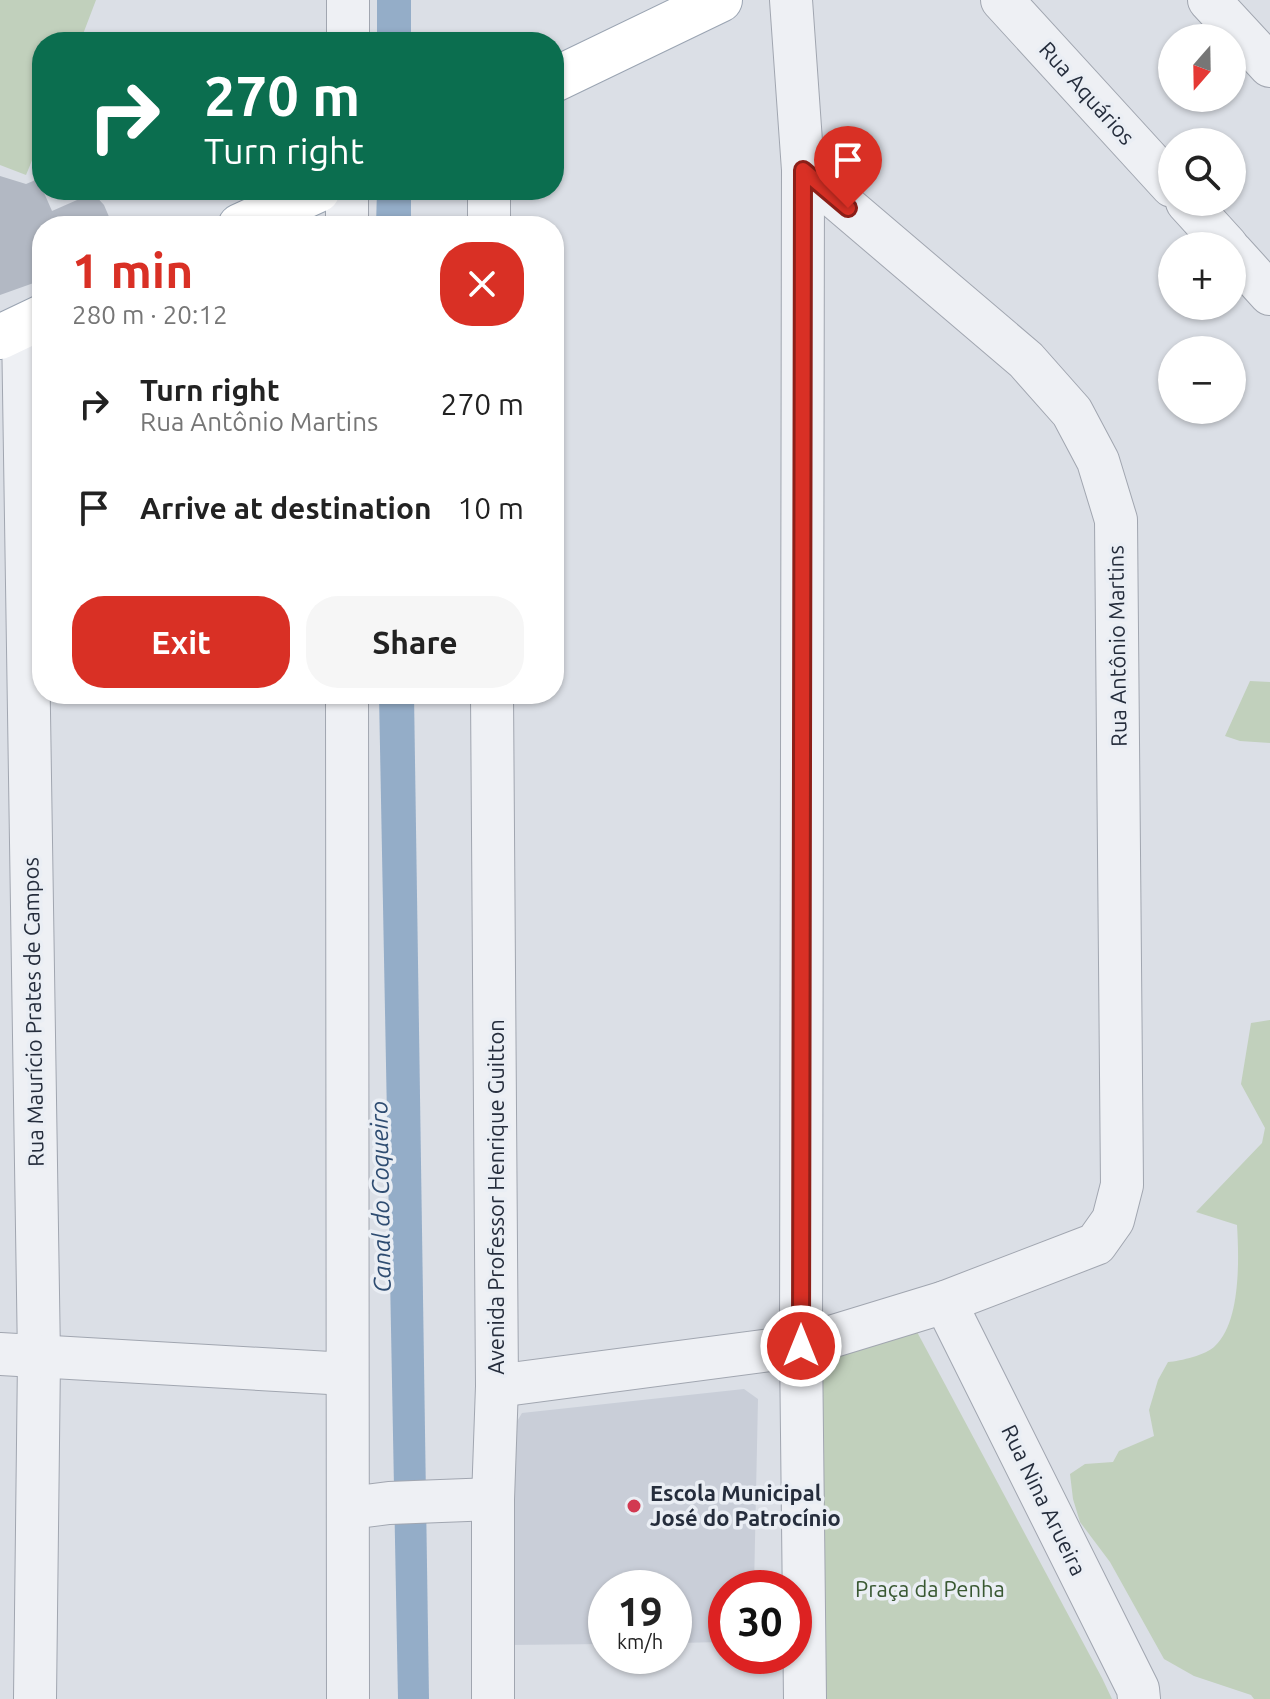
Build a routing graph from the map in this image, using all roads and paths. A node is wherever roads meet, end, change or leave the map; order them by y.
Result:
1 (348, 0) edge
2 (791, 0) edge
3 (1002, 0) edge
4 (1209, 0) edge
5 (717, 1) edge
6 (348, 32) edge
7 (1270, 66) edge
8 (564, 75) edge
9 (803, 170) junction
10 (1158, 171) edge
11 (296, 200) edge
12 (262, 216) edge
13 (1200, 216) edge
14 (1214, 232) edge
15 (1246, 267) edge
16 (1270, 294) edge
17 (22, 327) edge
18 (347, 704) edge
19 (492, 704) edge
20 (945, 1302) junction
21 (801, 1346) junction
22 (19, 1356) edge
23 (347, 1374) junction
24 (497, 1386) junction
25 (493, 1499) junction
26 (369, 1505) junction
27 (35, 1699) edge
28 (348, 1699) edge
29 (493, 1699) edge
30 (805, 1699) edge
31 (1139, 1699) edge

1 - 6 street
2 - 9 street
3 - 10 street, Rua Aquários
4 - 7 street
5 - 8 main road
9 - 20 street, Rua Antônio Martins
9 - 21 street
11 - 12 main road
13 - 14 street
15 - 16 street
17 - 22 street, Rua Maurício Prates de Campos
18 - 23 street
19 - 24 street, Avenida Professor Henrique Guitton
20 - 21 street
20 - 31 street, Rua Nina Arueira
21 - 24 street
21 - 30 street
22 - 23 street
22 - 27 street, Rua Maurício Prates de Campos
23 - 26 street
24 - 25 street, Avenida Professor Henrique Guitton
25 - 26 street
25 - 29 street, Avenida Professor Henrique Guitton
26 - 28 street

